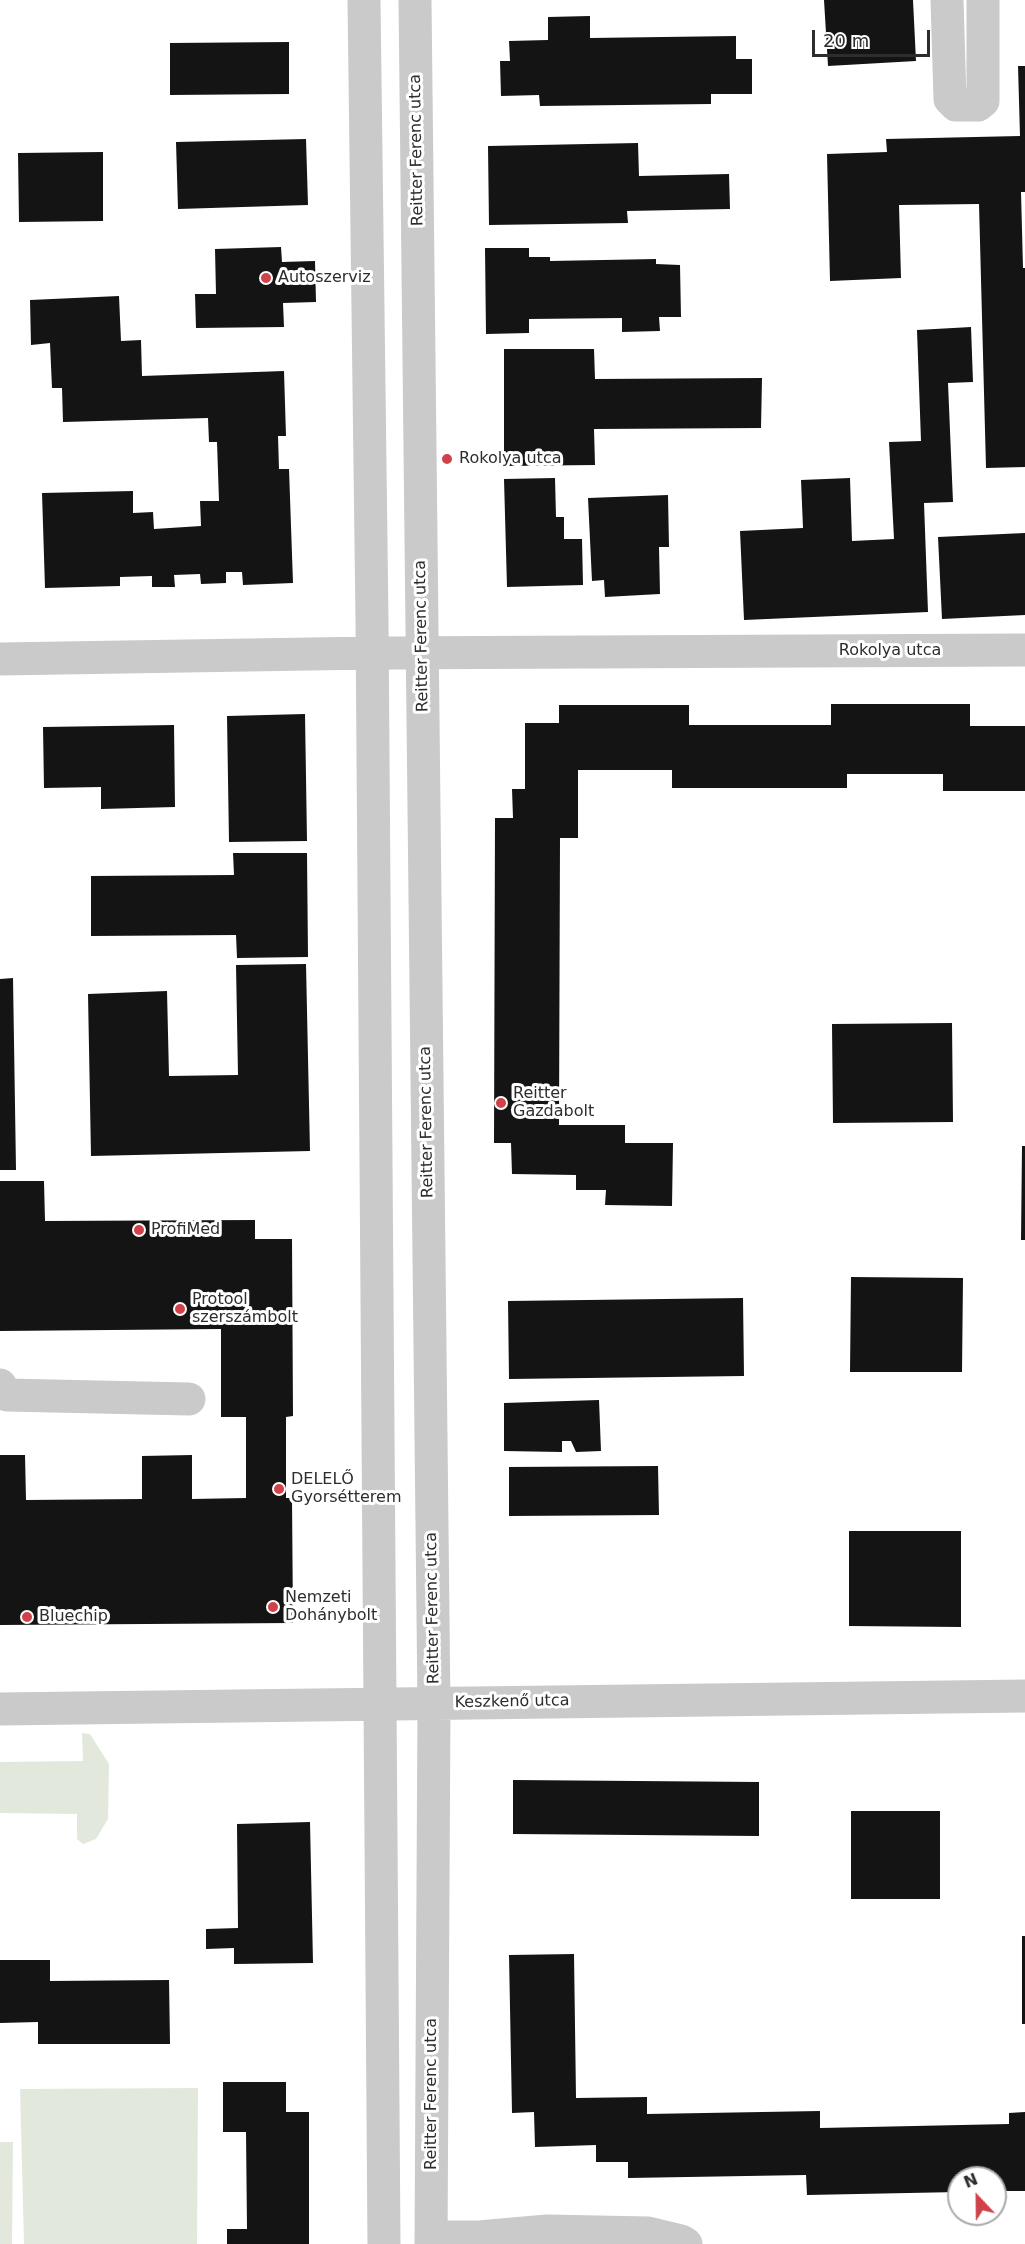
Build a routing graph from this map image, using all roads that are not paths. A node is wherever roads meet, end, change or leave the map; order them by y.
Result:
1 (364, 0) edge
2 (415, 0) edge
3 (947, 0) edge
4 (983, 0) edge
5 (1025, 650) edge
6 (372, 652) junction
7 (421, 652) junction
8 (0, 660) edge
9 (0, 1386) edge
10 (189, 1399) dead end
11 (1025, 1696) edge
12 (380, 1705) junction
13 (434, 1705) junction
14 (0, 1709) edge
15 (431, 2241) edge
16 (384, 2244) edge
17 (686, 2244) edge

1 - 6 street
2 - 7 street, Reitter Ferenc utca
3 - 4 street
5 - 7 street, Rokolya utca
6 - 7 street, Rokolya utca
6 - 8 street, Rokolya utca
6 - 12 street
7 - 13 street, Reitter Ferenc utca
9 - 10 street
11 - 13 street, Keszkenő utca
12 - 13 street, Keszkenő utca
12 - 14 street, Keszkenő utca
12 - 16 street
13 - 15 street, Reitter Ferenc utca
15 - 17 street

